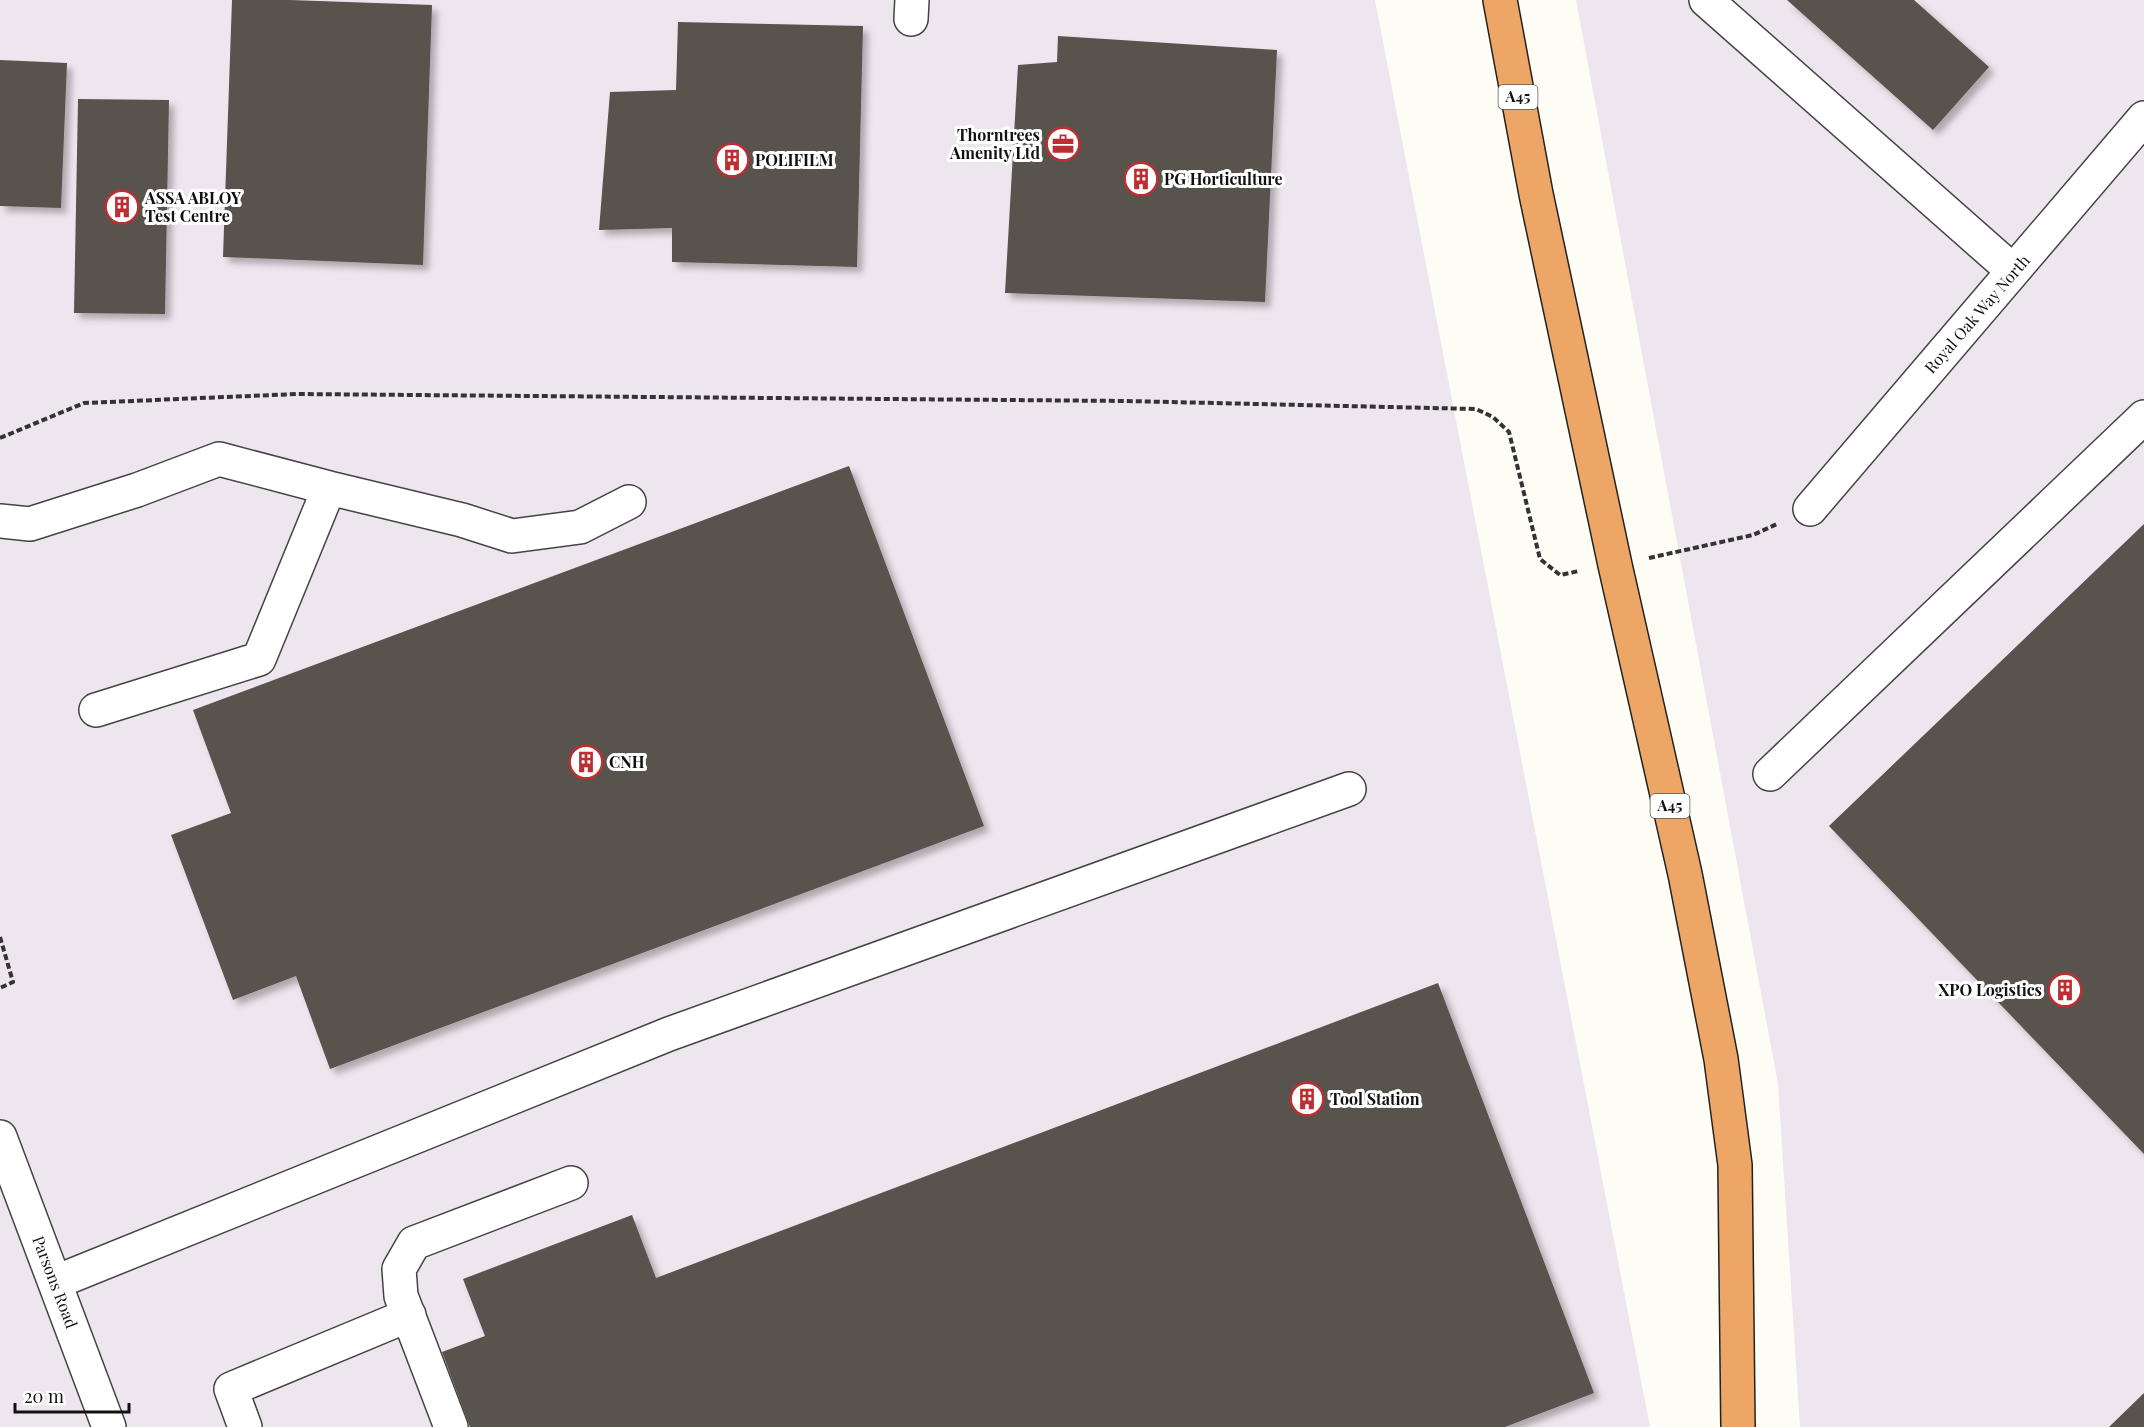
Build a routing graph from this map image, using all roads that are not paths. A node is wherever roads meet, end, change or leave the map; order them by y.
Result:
1 (1500, 0) edge
2 (1706, 0) edge
3 (2144, 118) edge
4 (2013, 271) junction
5 (2144, 417) edge
6 (329, 488) junction
7 (629, 502) dead end
8 (1810, 509) road end
9 (0, 521) edge
10 (96, 710) dead end
11 (1770, 774) dead end
12 (1349, 789) dead end
13 (0, 1137) edge
14 (571, 1183) dead end
15 (56, 1282) junction
16 (409, 1315) junction
17 (109, 1427) edge
18 (244, 1427) edge
19 (451, 1427) edge
20 (1738, 1427) edge

1 - 20 highway, A45
2 - 4 street
3 - 4 street, Royal Oak Way North
4 - 8 street, Royal Oak Way North
5 - 11 street
6 - 7 street
6 - 9 street
6 - 10 street
12 - 15 street
13 - 15 street, Parsons Road
14 - 16 street
15 - 17 street, Parsons Road
16 - 18 street
16 - 19 street

